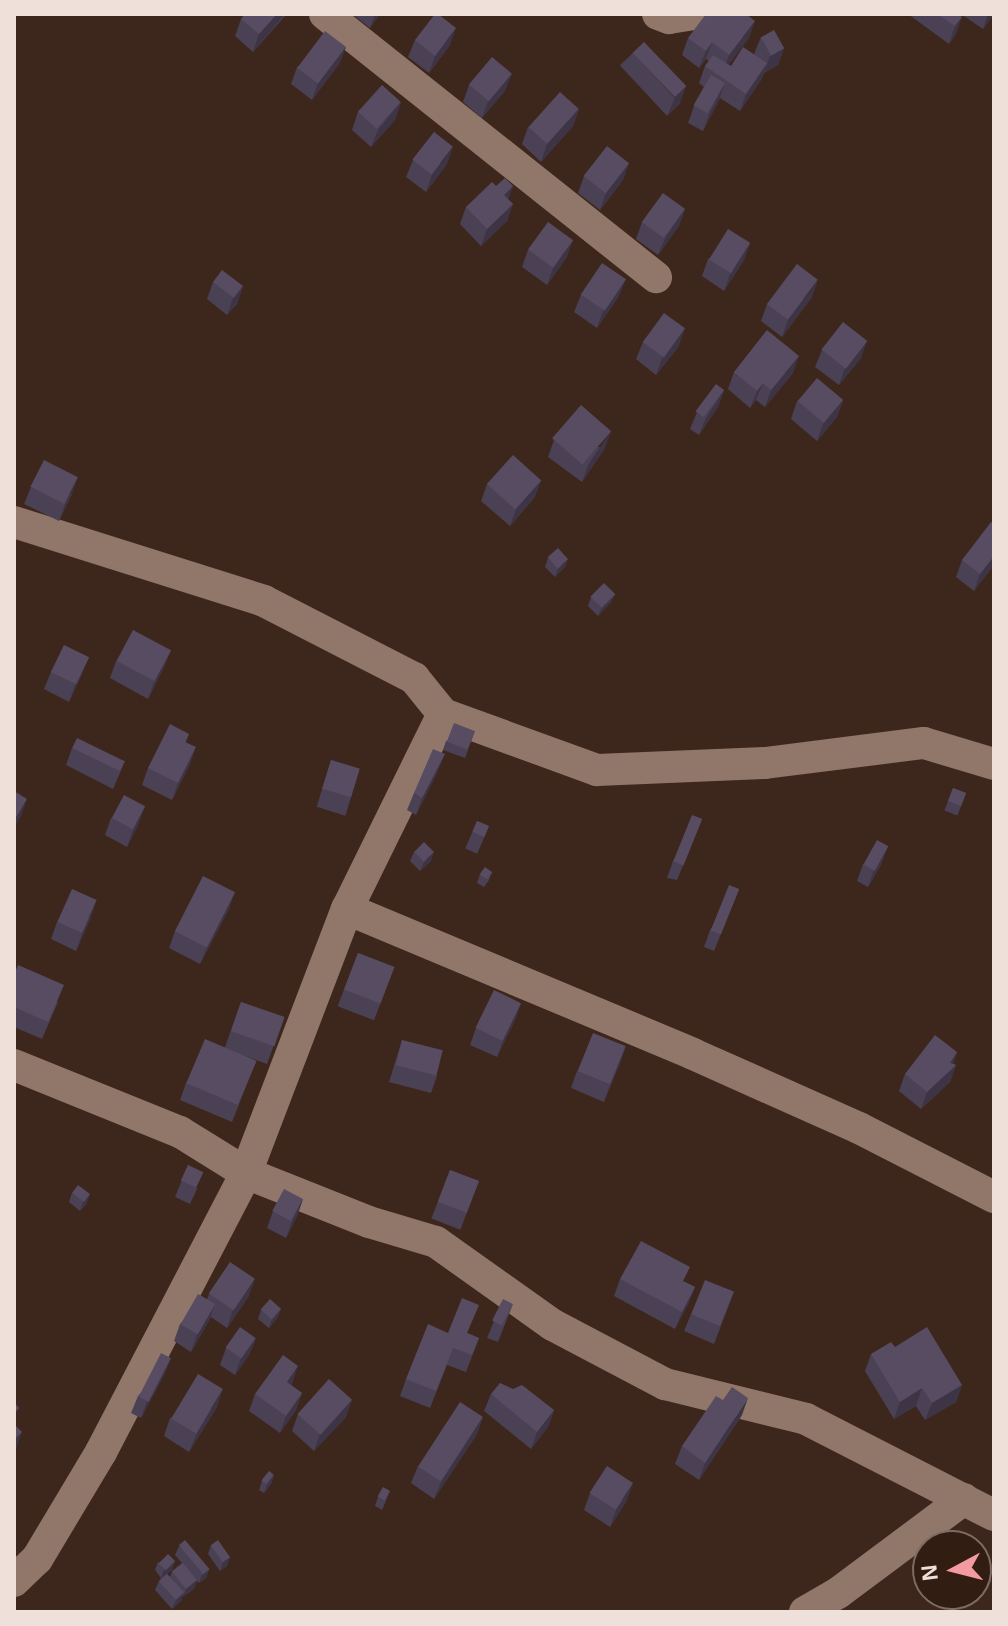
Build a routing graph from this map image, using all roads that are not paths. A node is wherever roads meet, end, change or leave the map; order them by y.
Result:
1 (325, 14) edge
2 (658, 14) edge
3 (693, 14) edge
4 (656, 277) dead end
5 (14, 522) edge
6 (443, 714) junction
7 (994, 764) edge
8 (347, 909) junction
9 (14, 1065) edge
10 (246, 1173) junction
11 (994, 1197) edge
12 (964, 1499) junction
13 (994, 1515) edge
14 (14, 1581) edge
15 (805, 1612) edge

1 - 4 street
2 - 3 street
5 - 6 street
6 - 7 street
6 - 8 street
8 - 10 street
8 - 11 street
9 - 10 street
10 - 12 street
10 - 14 street
12 - 13 street
12 - 15 street

